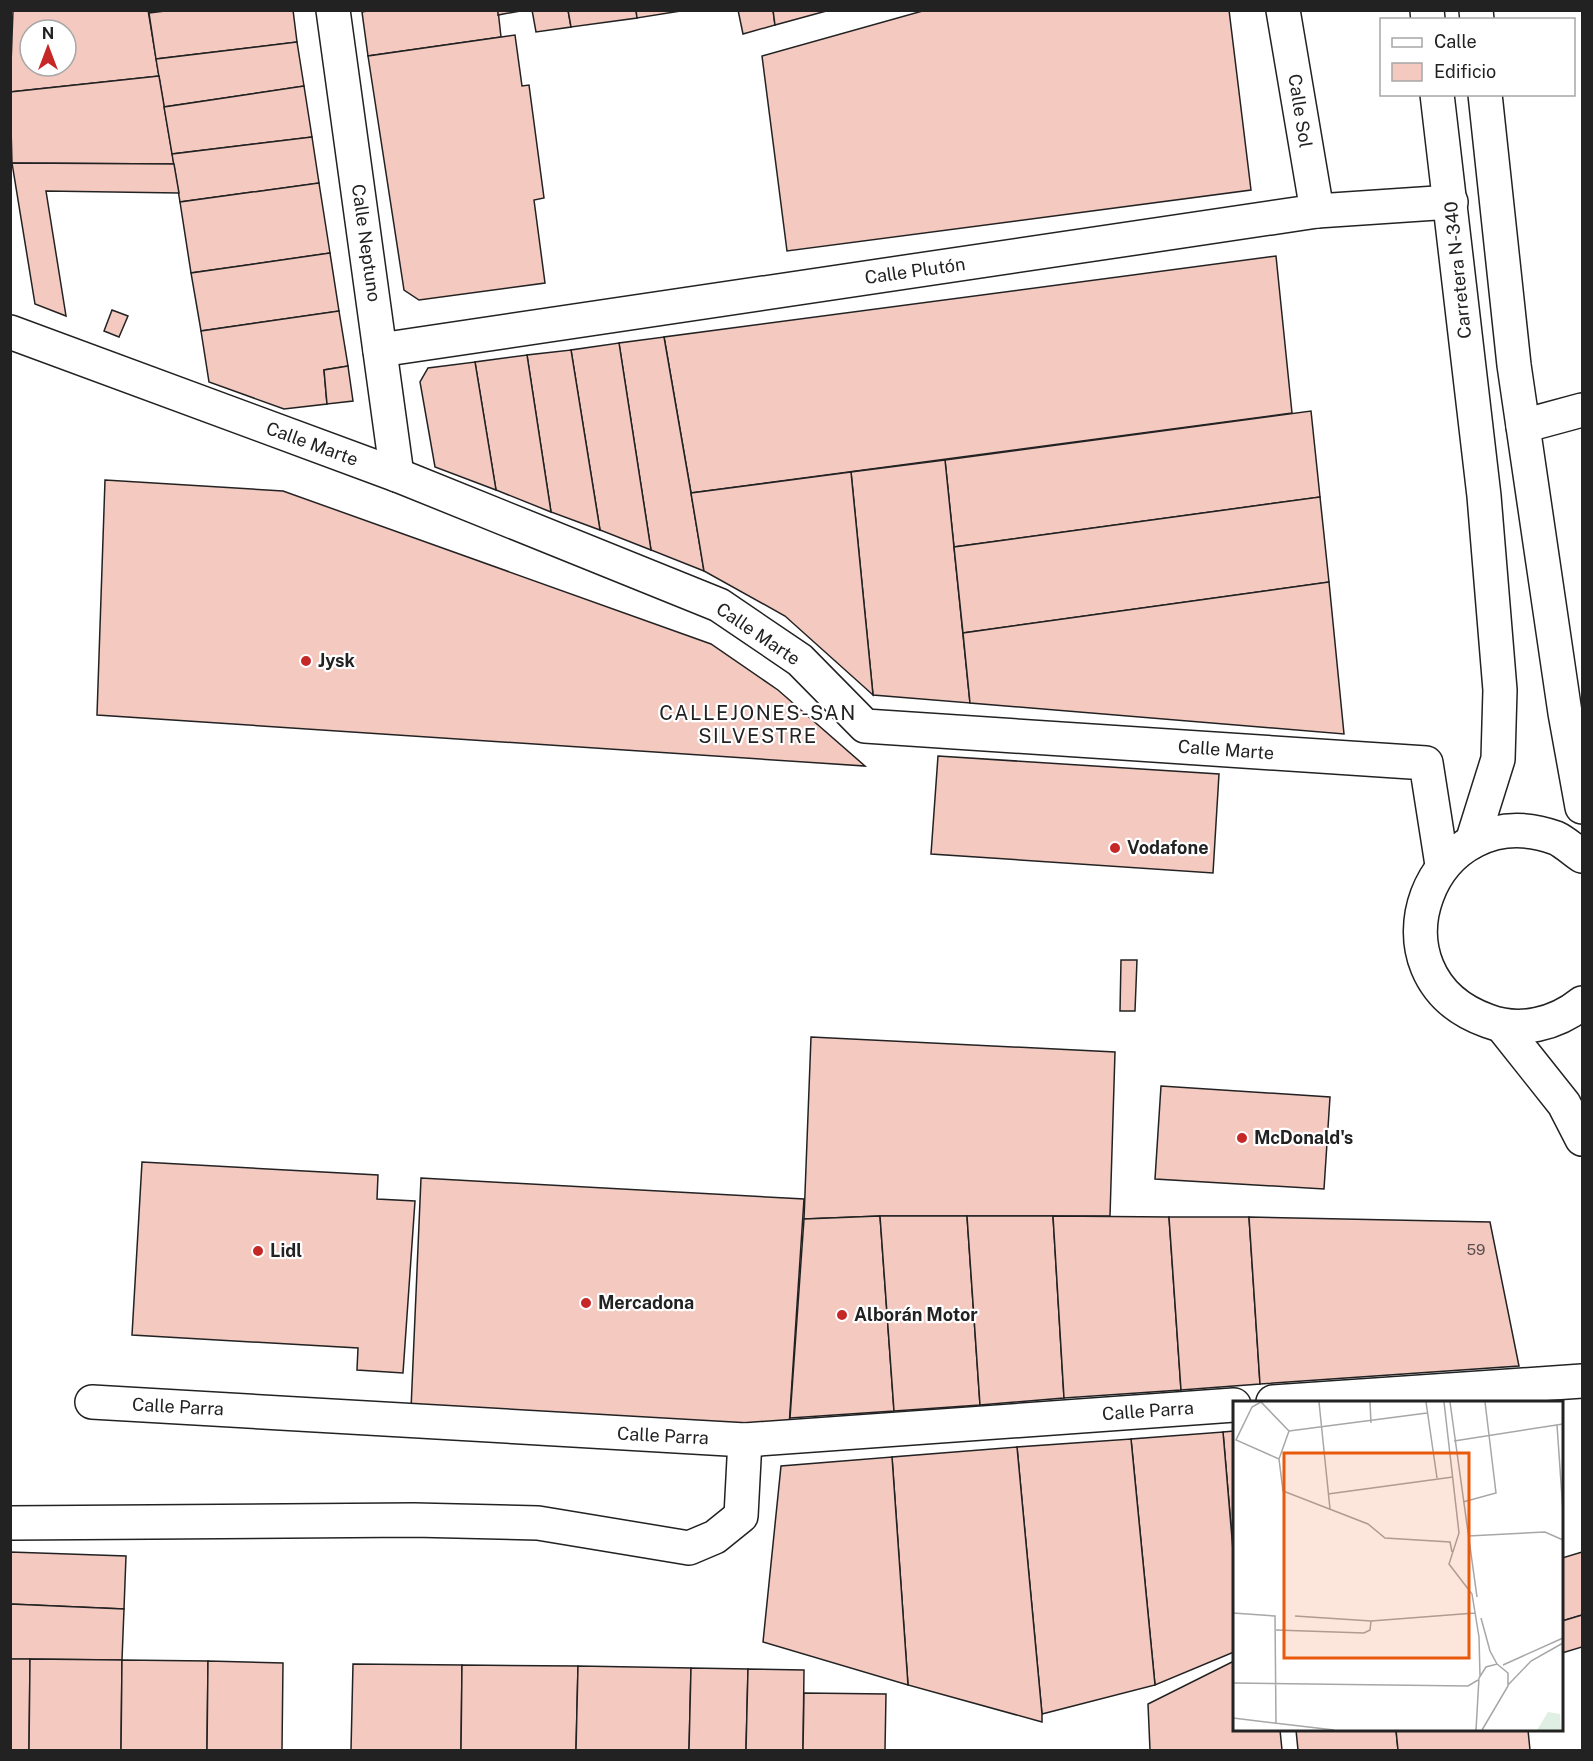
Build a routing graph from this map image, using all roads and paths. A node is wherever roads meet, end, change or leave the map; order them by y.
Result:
1 (333, 10) edge
2 (1283, 10) edge
3 (1437, 96) edge
4 (1485, 96) edge
5 (1451, 202) junction
6 (1317, 211) junction
7 (10, 332) edge
8 (380, 350) junction
9 (1582, 410) edge
10 (1523, 426) junction
11 (397, 475) junction
12 (1574, 710) edge
13 (1582, 807) edge
14 (1472, 842) junction
15 (1582, 856) edge
16 (1443, 865) junction
17 (1582, 1003) edge
18 (1502, 1026) junction
19 (1582, 1138) edge
20 (1582, 1381) edge
21 (1288, 1401) edge
22 (92, 1402) dead end
23 (1233, 1405) edge
24 (745, 1440) junction
25 (10, 1523) edge

1 - 8 main road, Calle Neptuno
2 - 6 main road, Calle Sol
3 - 5 main road, Carretera N-340
4 - 10 main road
5 - 6 main road, Calle Plutón
5 - 14 main road, Carretera N-340
6 - 8 main road, Calle Plutón
7 - 11 main road, Calle Marte
8 - 11 main road, Calle Neptuno
9 - 10 main road
10 - 12 main road
11 - 16 main road, Calle Marte
12 - 13 main road
14 - 15 main road
14 - 16 main road
16 - 18 main road
17 - 18 main road
18 - 19 main road
20 - 21 main road
22 - 24 main road, Calle Parra
23 - 24 main road, Calle Parra
24 - 25 main road

